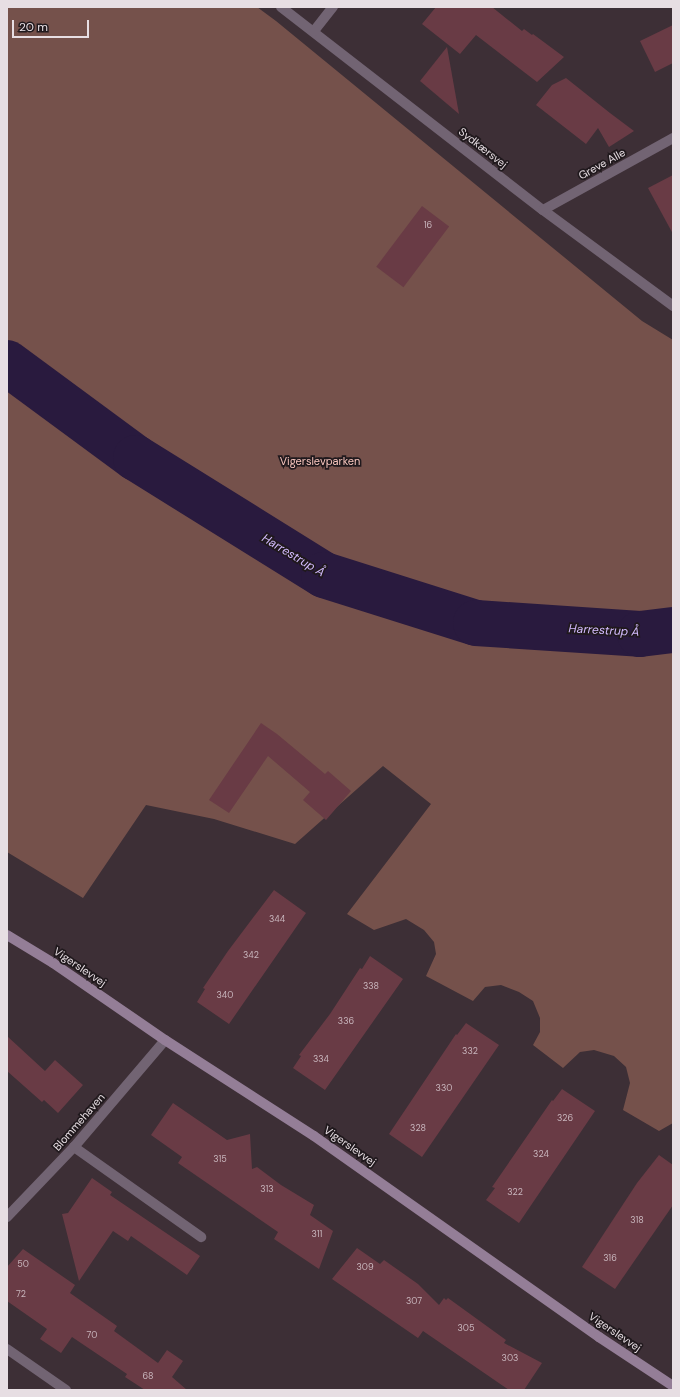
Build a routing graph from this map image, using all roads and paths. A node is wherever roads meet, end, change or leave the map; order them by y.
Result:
1 (281, 7) edge
2 (332, 7) edge
3 (314, 31) junction
4 (673, 138) edge
5 (543, 210) junction
6 (673, 306) edge
7 (7, 935) edge
8 (165, 1040) junction
9 (74, 1147) junction
10 (7, 1217) edge
11 (201, 1237) dead end
12 (7, 1349) edge
13 (673, 1386) edge
14 (66, 1390) edge

1 - 3 street, Sydkærsvej
2 - 3 street
3 - 5 street, Sydkærsvej
4 - 5 street, Greve Alle
5 - 6 street, Sydkærsvej
7 - 8 street, Vigerslevvej
8 - 9 street, Blommehaven
8 - 13 street, Vigerslevvej
9 - 10 street, Blommehaven
9 - 11 street
12 - 14 street

